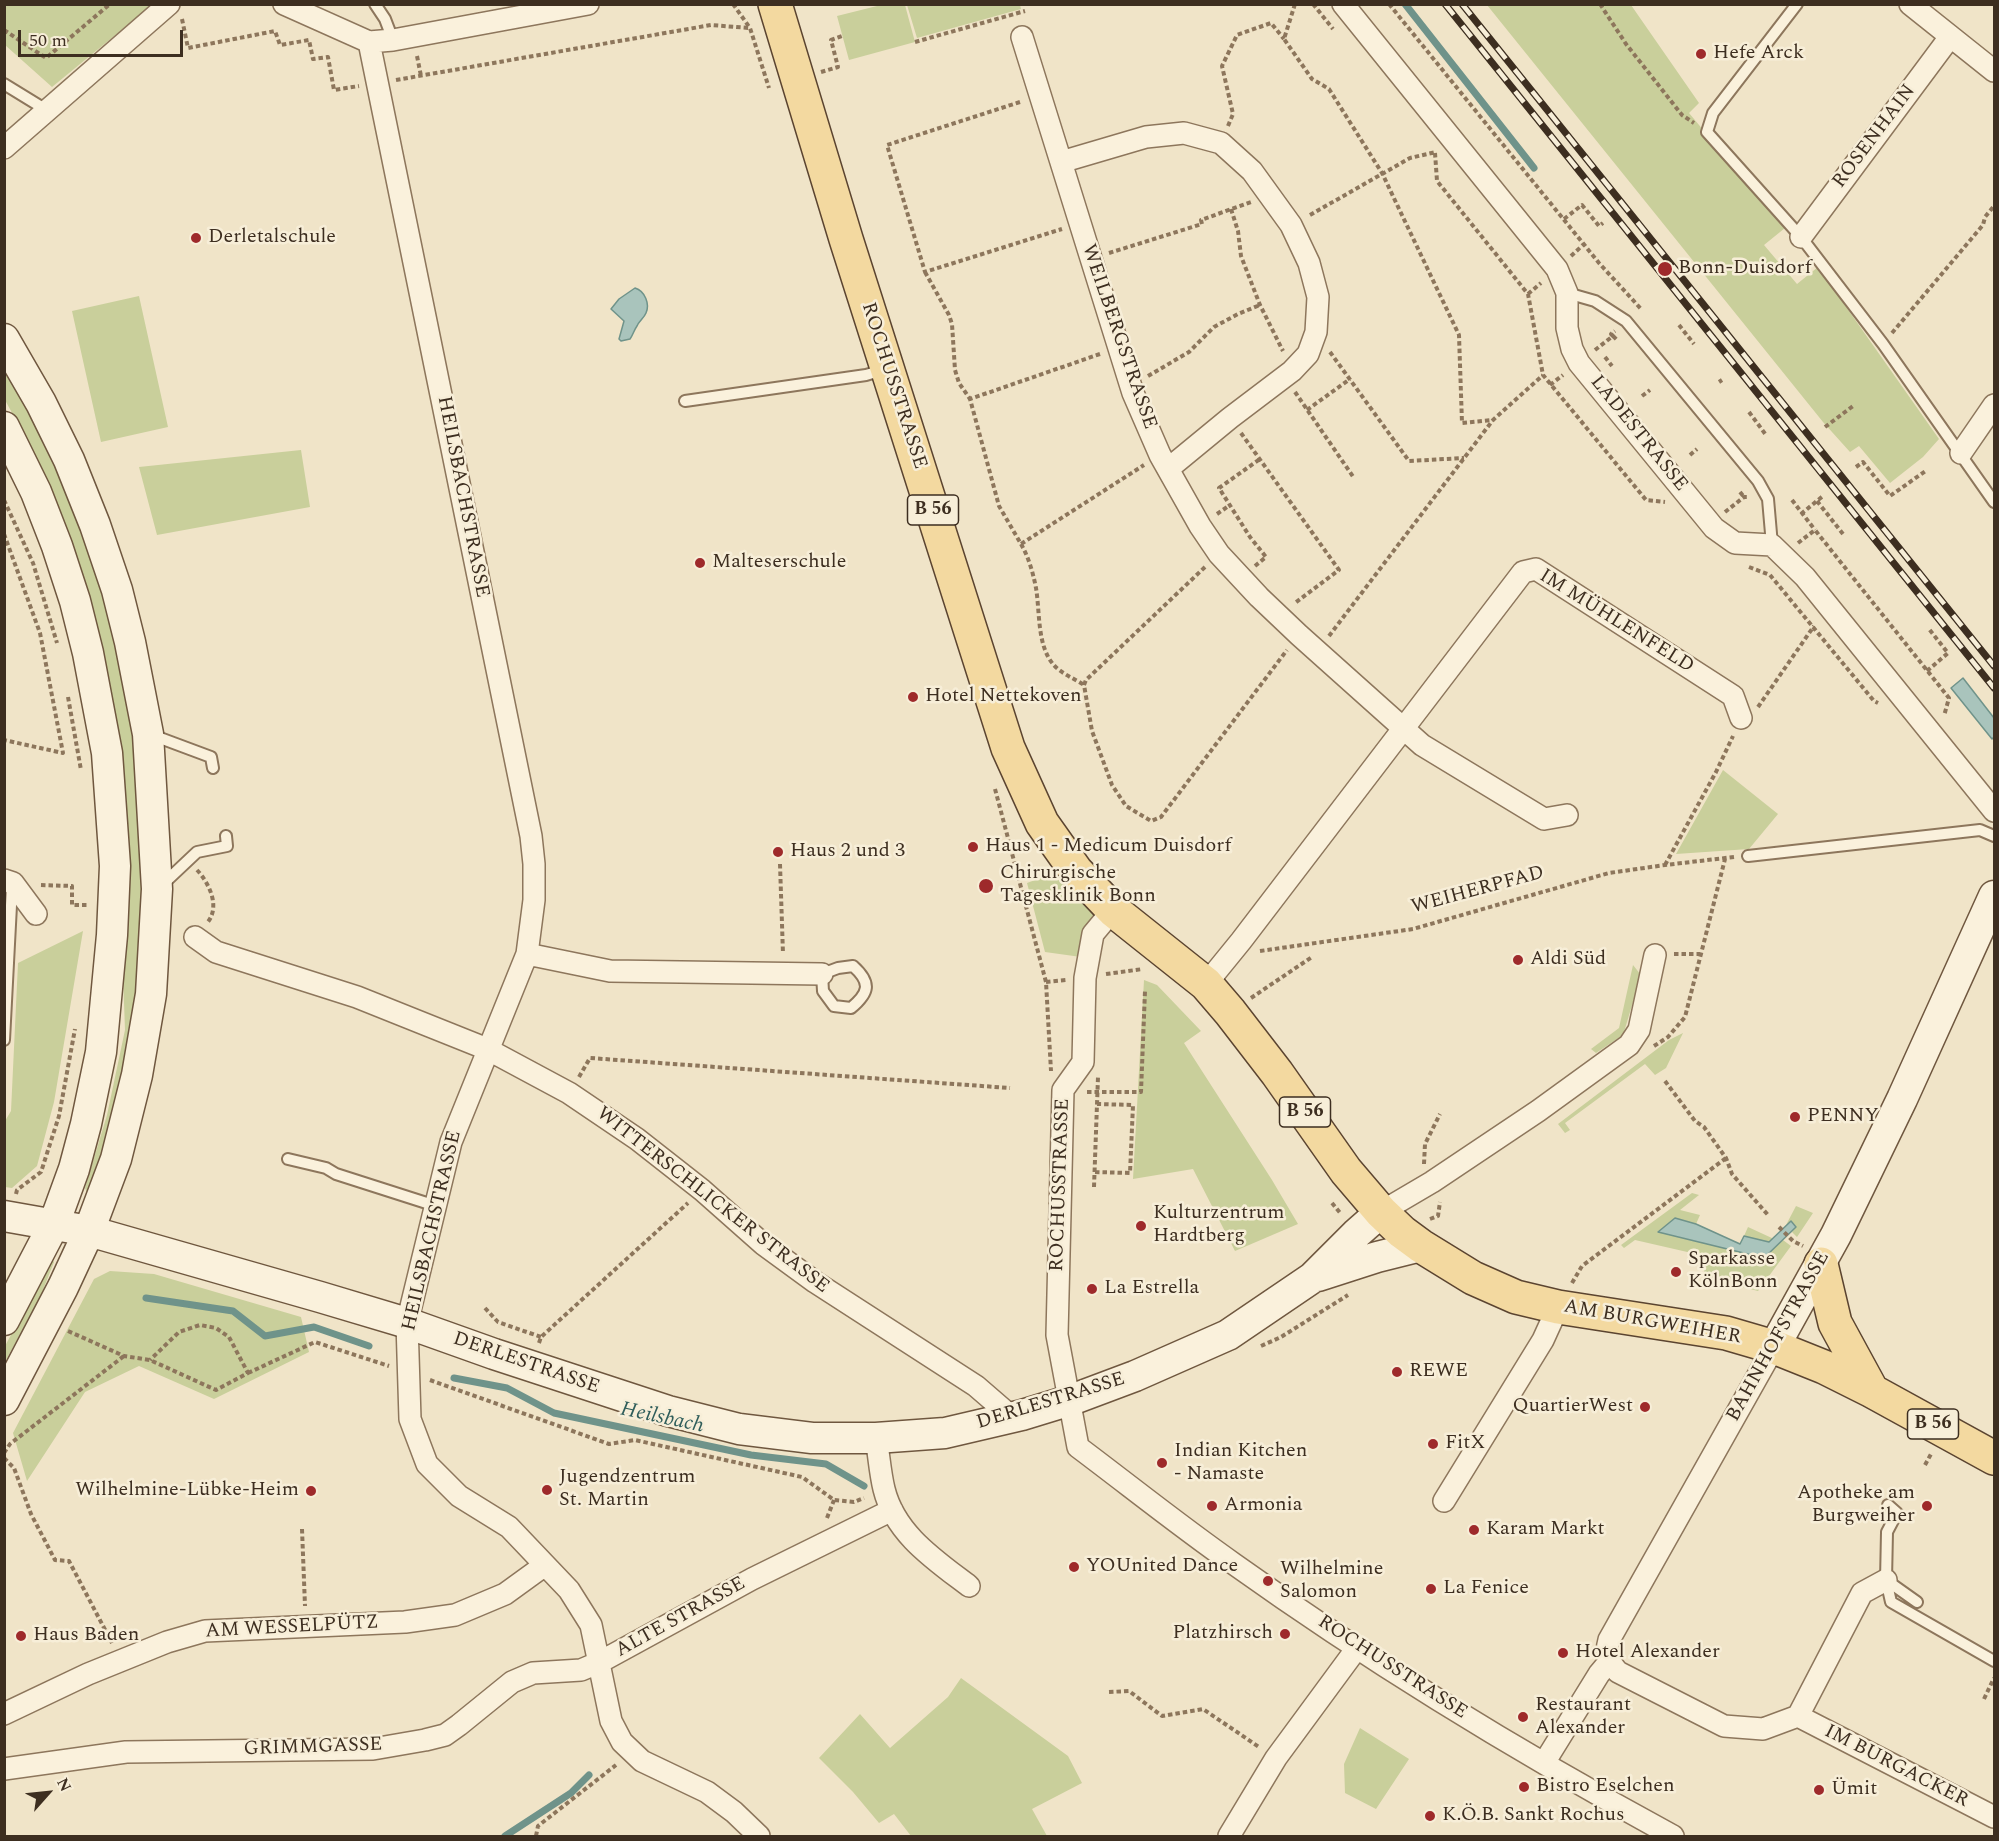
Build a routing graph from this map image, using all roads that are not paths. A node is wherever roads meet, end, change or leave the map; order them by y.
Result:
1 (284, 4) edge
2 (375, 4) edge
3 (588, 4) edge
4 (1343, 4) edge
5 (1797, 4) edge
6 (1918, 7) edge
7 (175, 10) edge
8 (777, 12) edge
9 (1022, 37) dead end
10 (1950, 37) junction
11 (393, 40) junction
12 (369, 42) junction
13 (1995, 71) edge
14 (4, 84) edge
15 (48, 111) junction
16 (4, 147) edge
17 (1061, 162) junction
18 (1801, 237) junction
19 (1567, 293) junction
20 (4, 339) edge
21 (887, 369) junction
22 (685, 401) dead end
23 (1995, 405) edge
24 (4, 427) edge
25 (1961, 453) junction
26 (1164, 462) junction
27 (1995, 502) edge
28 (1772, 545) junction
29 (1741, 718) road end
30 (1403, 728) junction
31 (148, 734) junction
32 (213, 768) dead end
33 (1995, 811) edge
34 (1567, 815) dead end
35 (226, 836) dead end
36 (1995, 836) edge
37 (1748, 856) dead end
38 (9, 882) edge
39 (157, 889) junction
40 (1995, 896) edge
41 (1113, 910) junction
42 (36, 914) dead end
43 (195, 937) road end
44 (527, 954) junction
45 (1655, 955) dead end
46 (822, 974) junction
47 (1206, 984) junction
48 (4, 1040) edge
49 (487, 1049) junction
50 (288, 1159) dead end
51 (436, 1206) junction
52 (1381, 1212) junction
53 (6, 1216) edge
54 (54, 1224) junction
55 (89, 1231) junction
56 (1421, 1246) junction
57 (1821, 1264) junction
58 (1312, 1278) junction
59 (1558, 1307) junction
60 (4, 1320) edge
61 (407, 1323) junction
62 (1774, 1347) junction
63 (1872, 1391) junction
64 (4, 1400) edge
65 (1071, 1400) junction
66 (1013, 1418) junction
67 (876, 1438) junction
68 (1995, 1458) edge
69 (1444, 1501) dead end
70 (1888, 1505) dead end
71 (892, 1510) junction
72 (545, 1565) junction
73 (1886, 1580) junction
74 (969, 1586) dead end
75 (1917, 1602) dead end
76 (1357, 1648) junction
77 (1995, 1661) edge
78 (600, 1662) junction
79 (1609, 1662) junction
80 (4, 1714) edge
81 (1798, 1716) junction
82 (1544, 1763) junction
83 (4, 1769) edge
84 (1995, 1817) edge
85 (759, 1836) edge
86 (1229, 1836) edge
87 (1673, 1836) edge

1 - 12 street
2 - 11 lane
3 - 11 street
4 - 19 street, LADESTRASSE
5 - 18 lane
6 - 10 street
7 - 15 street
8 - 21 main road, ROCHUSSTRASSE / B 56
9 - 17 street, WEILBERGSTRASSE
10 - 13 street
10 - 18 street, ROSENHAIN
11 - 12 street
12 - 44 street, HEILSBACHSTRASSE
14 - 15 lane
15 - 16 street
17 - 26 street, WEILBERGSTRASSE
17 - 26 street
18 - 25 lane
19 - 28 lane
19 - 28 street, LADESTRASSE
20 - 31 street
21 - 22 lane
21 - 41 main road, ROCHUSSTRASSE / B 56
23 - 25 street
24 - 54 street
25 - 27 lane
26 - 30 street, WEILBERGSTRASSE
28 - 33 street
29 - 30 street, IM MÜHLENFELD
30 - 34 street
30 - 47 street, IM MÜHLENFELD
31 - 32 lane
31 - 39 street
35 - 39 lane
36 - 37 lane
38 - 42 street
38 - 48 lane
39 - 55 street
40 - 57 street, BAHNHOFSTRASSE
41 - 47 main road, AM BURGWEIHER / B 56
41 - 65 street, ROCHUSSTRASSE
43 - 49 street, WITTERSCHLICKER STRASSE
44 - 46 street
44 - 49 street, HEILSBACHSTRASSE
45 - 52 street
46 - 46 lane
47 - 52 main road, AM BURGWEIHER / B 56
49 - 51 street, HEILSBACHSTRASSE
49 - 66 street, WITTERSCHLICKER STRASSE
50 - 51 lane
51 - 61 street, HEILSBACHSTRASSE
52 - 56 main road, AM BURGWEIHER / B 56
52 - 58 street, DERLESTRASSE
53 - 54 street, DERLESTRASSE
54 - 55 street, DERLESTRASSE
54 - 60 street
55 - 61 street, DERLESTRASSE
55 - 64 street
56 - 58 street, DERLESTRASSE
56 - 59 main road, AM BURGWEIHER / B 56
57 - 62 street, BAHNHOFSTRASSE
57 - 63 main road
58 - 65 street, DERLESTRASSE
59 - 62 main road, AM BURGWEIHER / B 56
59 - 69 street
61 - 67 street, DERLESTRASSE
61 - 72 street, HEILSBACHSTRASSE
62 - 63 main road, AM BURGWEIHER / B 56
62 - 79 street, BAHNHOFSTRASSE
63 - 68 main road, AM BURGWEIHER / B 56
65 - 66 street, DERLESTRASSE
65 - 76 street, ROCHUSSTRASSE
66 - 67 street, DERLESTRASSE
67 - 71 street
70 - 73 lane
71 - 74 street
71 - 78 street, ALTE STRASSE
72 - 78 street, HEILSBACHSTRASSE
72 - 80 street, AM WESSELPÜTZ
73 - 75 lane
73 - 77 lane
73 - 81 street
76 - 82 street, ROCHUSSTRASSE
76 - 86 street
78 - 83 street, GRIMMGASSE
78 - 85 street, ALTE STRASSE
79 - 81 street
79 - 82 street, BAHNHOFSTRASSE
81 - 84 street, IM BURGACKER
82 - 87 street, ROCHUSSTRASSE

